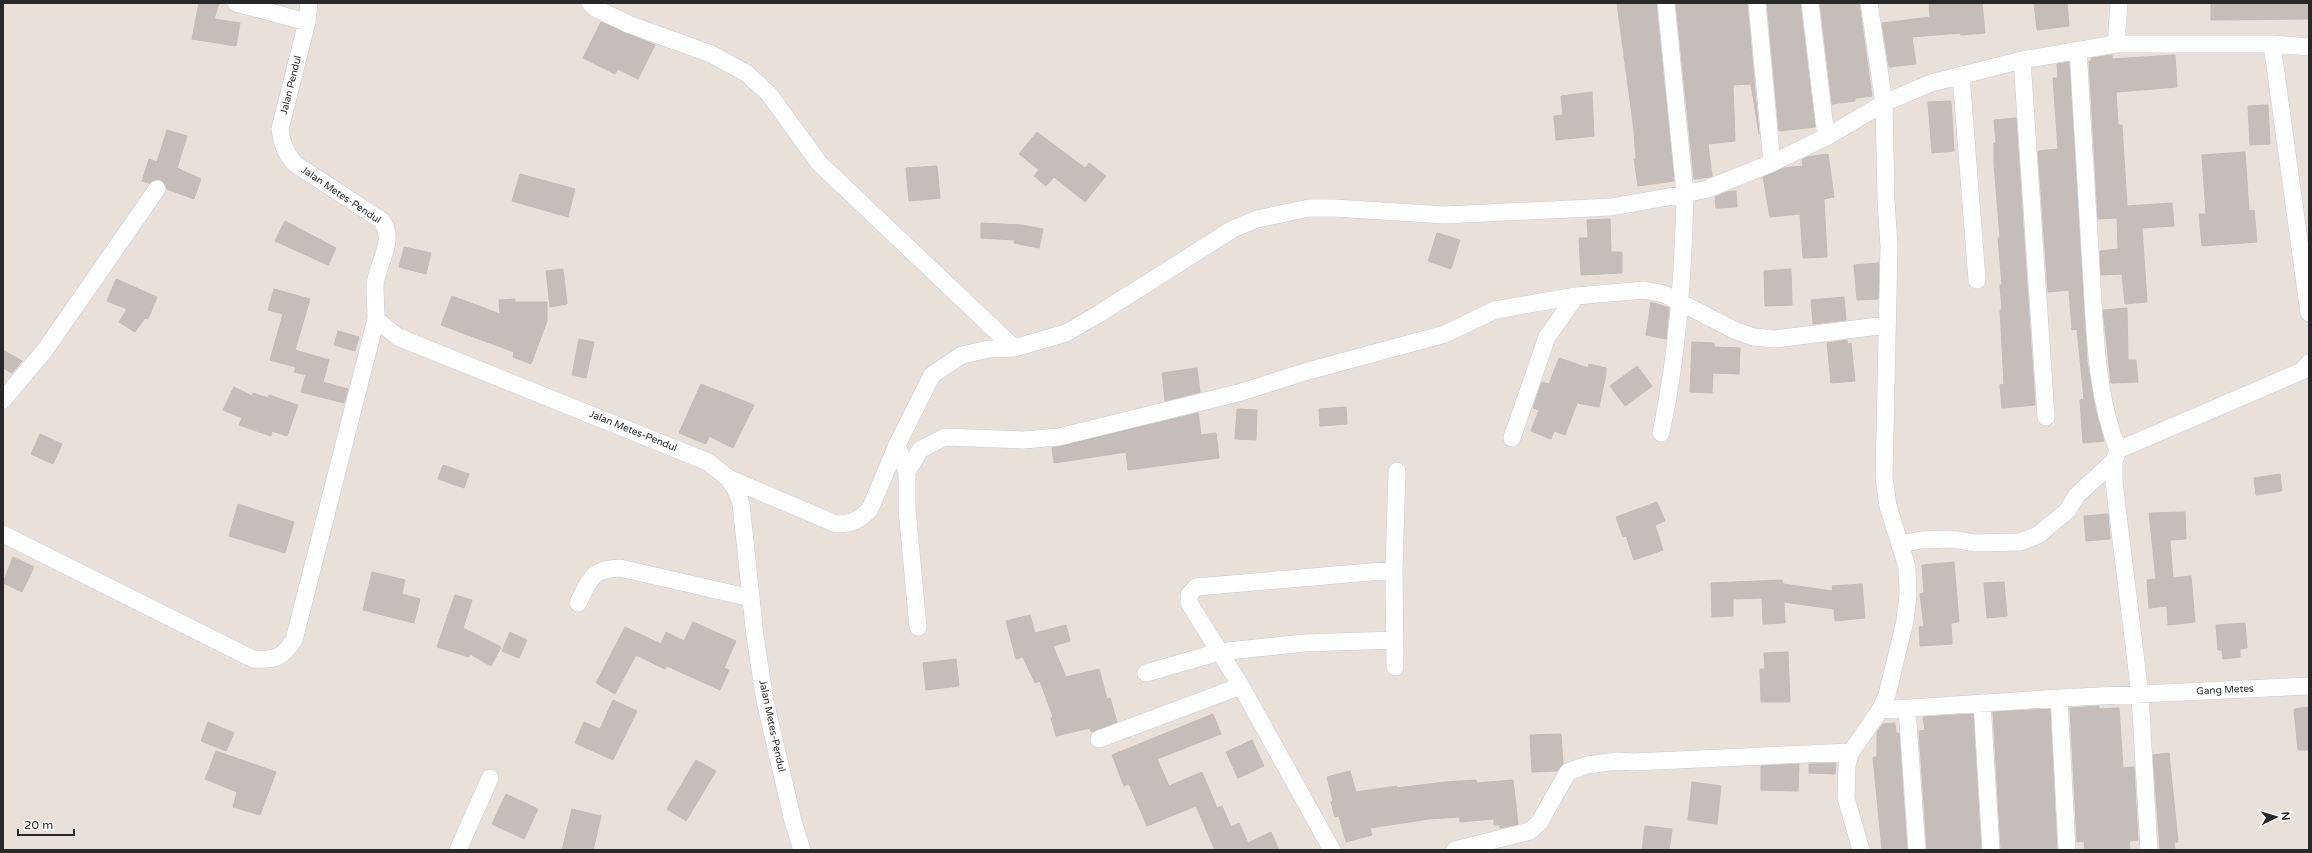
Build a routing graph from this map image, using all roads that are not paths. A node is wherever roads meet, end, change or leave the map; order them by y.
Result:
1 (236, 3) edge
2 (309, 3) edge
3 (590, 3) edge
4 (1666, 3) edge
5 (1758, 3) edge
6 (1810, 3) edge
7 (1869, 3) edge
8 (2119, 3) edge
9 (307, 22) junction
10 (2116, 44) junction
11 (2272, 44) junction
12 (2309, 47) edge
13 (2078, 50) junction
14 (2022, 60) junction
15 (1961, 75) junction
16 (1884, 103) junction
17 (1826, 137) junction
18 (1772, 163) junction
19 (295, 164) joint
20 (157, 189) dead end
21 (1685, 194) junction
22 (1977, 280) dead end
23 (1576, 296) junction
24 (1680, 302) junction
25 (2309, 313) edge
26 (376, 319) junction
27 (1887, 325) junction
28 (1014, 348) junction
29 (2309, 363) edge
30 (3, 400) edge
31 (2046, 417) dead end
32 (1661, 433) dead end
33 (1512, 438) dead end
34 (897, 445) junction
35 (2116, 456) junction
36 (1397, 471) dead end
37 (907, 472) junction
38 (728, 478) junction
39 (3, 534) edge
40 (1901, 544) junction
41 (1394, 570) junction
42 (751, 598) junction
43 (578, 603) dead end
44 (918, 627) dead end
45 (1395, 640) junction
46 (1219, 652) junction
47 (1395, 667) dead end
48 (1146, 674) dead end
49 (1241, 686) junction
50 (2309, 686) edge
51 (2140, 695) junction
52 (2059, 698) junction
53 (1982, 703) junction
54 (1907, 709) junction
55 (1880, 710) junction
56 (1099, 739) dead end
57 (1851, 752) junction
58 (490, 778) dead end
59 (458, 850) edge
60 (802, 850) edge
61 (1332, 850) edge
62 (1455, 850) edge
63 (1861, 850) edge
64 (1917, 850) edge
65 (1991, 850) edge
66 (2067, 850) edge
67 (2149, 850) edge

1 - 9 street
2 - 9 street, Jalan Pendul
3 - 28 street
4 - 21 street
5 - 18 street
6 - 17 street
7 - 16 street
8 - 10 street
9 - 19 street, Jalan Pendul
10 - 11 street
10 - 13 street
11 - 12 street
11 - 25 street
13 - 14 street
13 - 35 street
14 - 15 street
14 - 31 street
15 - 16 street
15 - 22 street
16 - 17 street
16 - 27 street
17 - 18 street
18 - 21 street
19 - 26 street, Jalan Metes-Pendul
20 - 30 street
21 - 24 street
21 - 28 street
23 - 24 street
23 - 33 street
23 - 37 street
24 - 27 street
24 - 32 street
26 - 38 street, Jalan Metes-Pendul
26 - 39 street
27 - 40 street
28 - 34 street
29 - 35 street
34 - 37 street
34 - 38 street
35 - 40 street
35 - 51 street
36 - 41 street
37 - 44 street
38 - 42 street, Jalan Metes-Pendul
40 - 55 street
41 - 45 street
41 - 46 street
42 - 43 street
42 - 60 street, Jalan Metes-Pendul
45 - 46 street
45 - 47 street
46 - 48 street
46 - 49 street
49 - 56 street
49 - 61 street
50 - 51 street, Gang Metes
51 - 52 street, Gang Metes
51 - 67 street
52 - 53 street, Gang Metes
52 - 66 street
53 - 54 street, Gang Metes
53 - 65 street
54 - 55 street, Gang Metes
54 - 64 street
55 - 57 street
57 - 62 street
57 - 63 street
58 - 59 street

